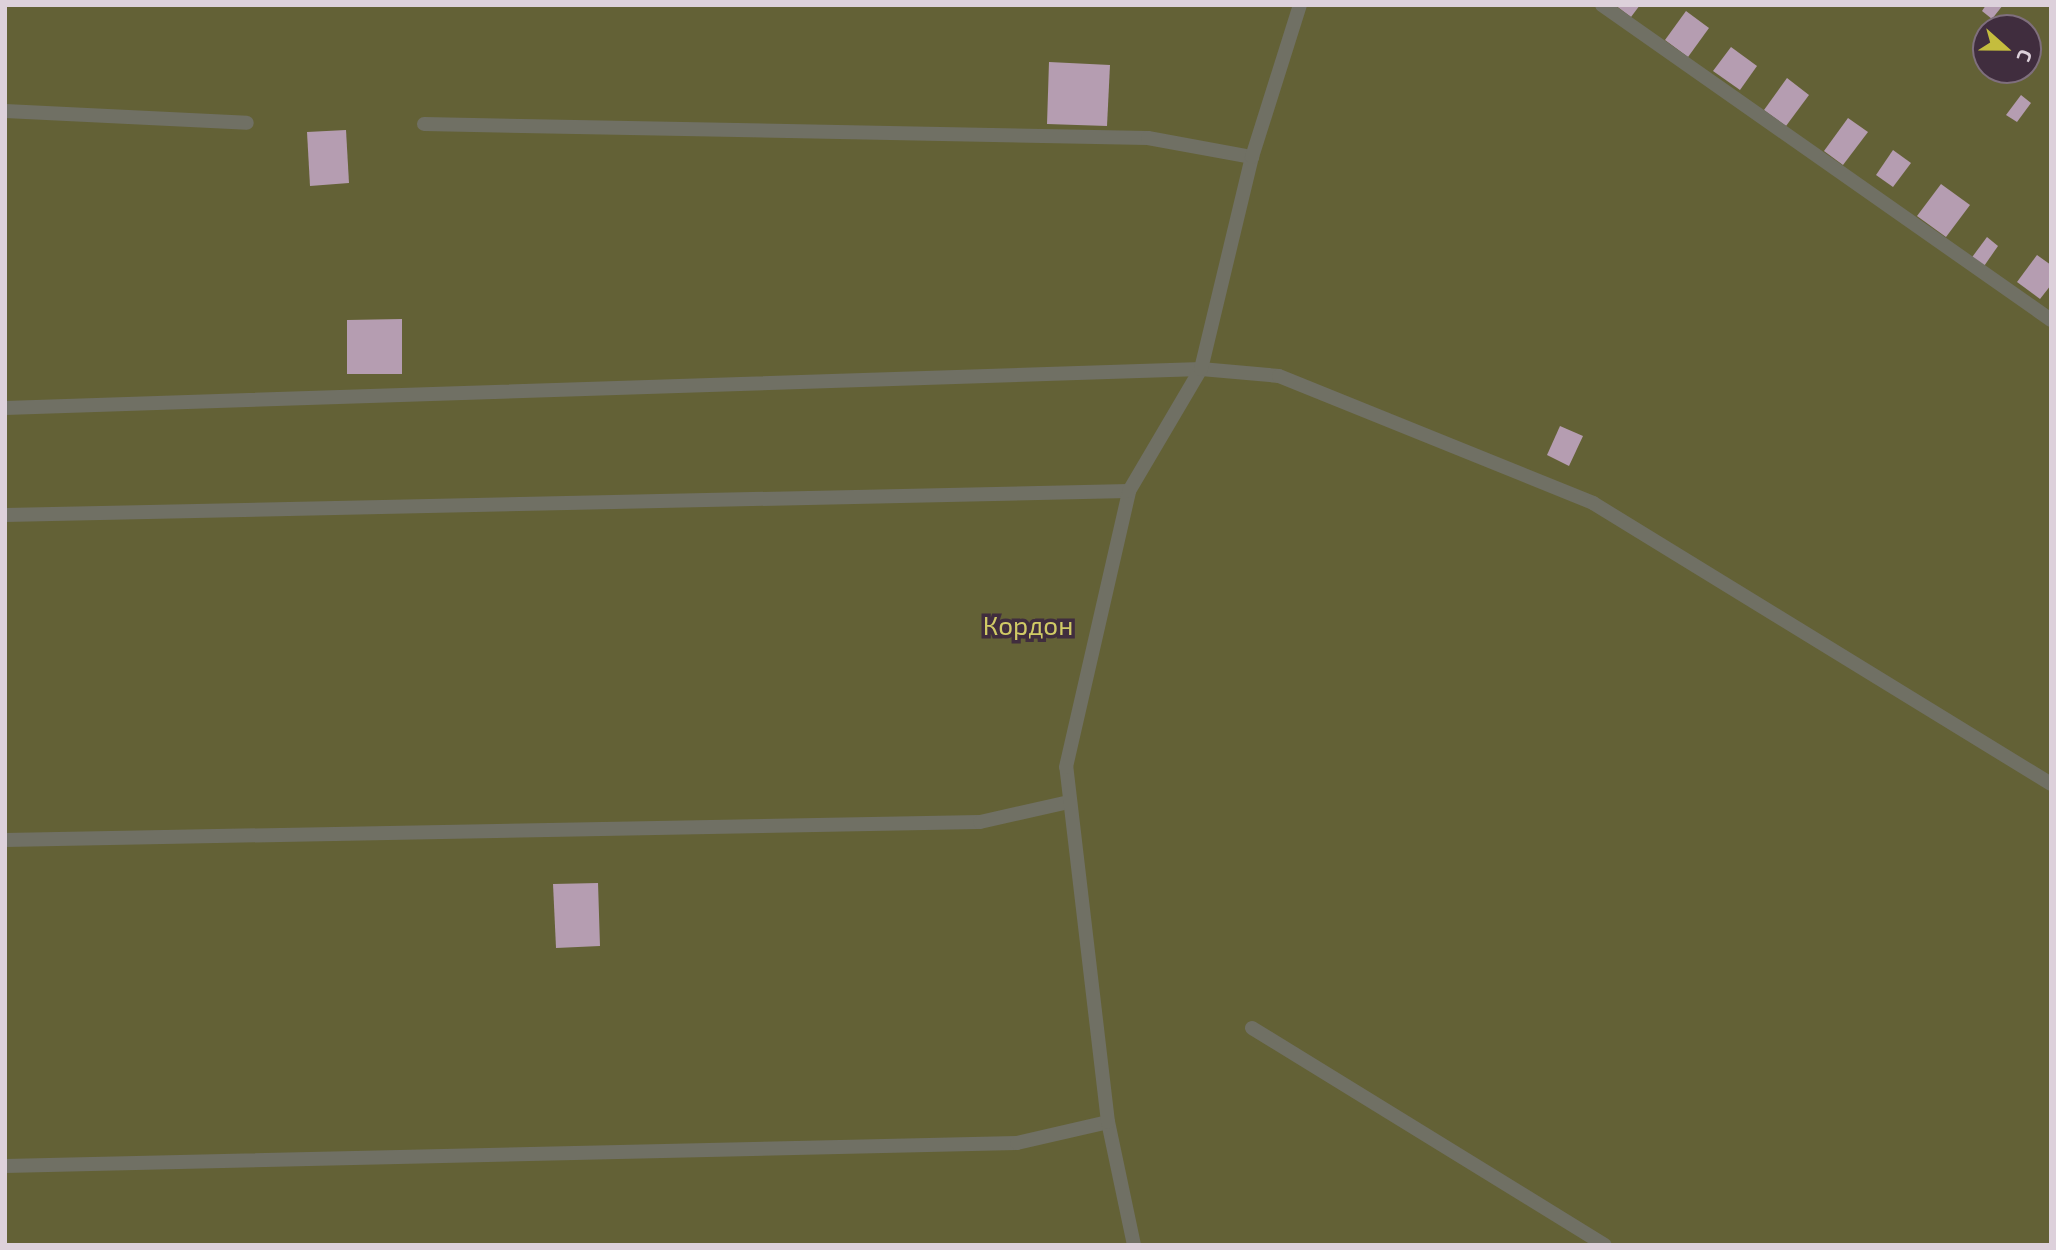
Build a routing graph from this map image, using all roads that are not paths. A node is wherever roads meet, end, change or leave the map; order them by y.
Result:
1 (1300, 5) edge
2 (1602, 5) edge
3 (5, 111) edge
4 (247, 123) dead end
5 (424, 124) dead end
6 (1252, 158) junction
7 (2051, 320) edge
8 (1201, 369) junction
9 (5, 408) edge
10 (1129, 491) junction
11 (5, 515) edge
12 (2051, 784) edge
13 (1069, 802) junction
14 (5, 840) edge
15 (1252, 1028) dead end
16 (1108, 1122) junction
17 (5, 1166) edge
18 (1135, 1245) edge
19 (1605, 1245) edge

1 - 6 street
2 - 7 street
3 - 4 street
5 - 6 street
6 - 8 street
8 - 9 street
8 - 10 street
8 - 12 street
10 - 11 street
10 - 13 street
13 - 14 street
13 - 16 street
15 - 19 street
16 - 17 street
16 - 18 street

